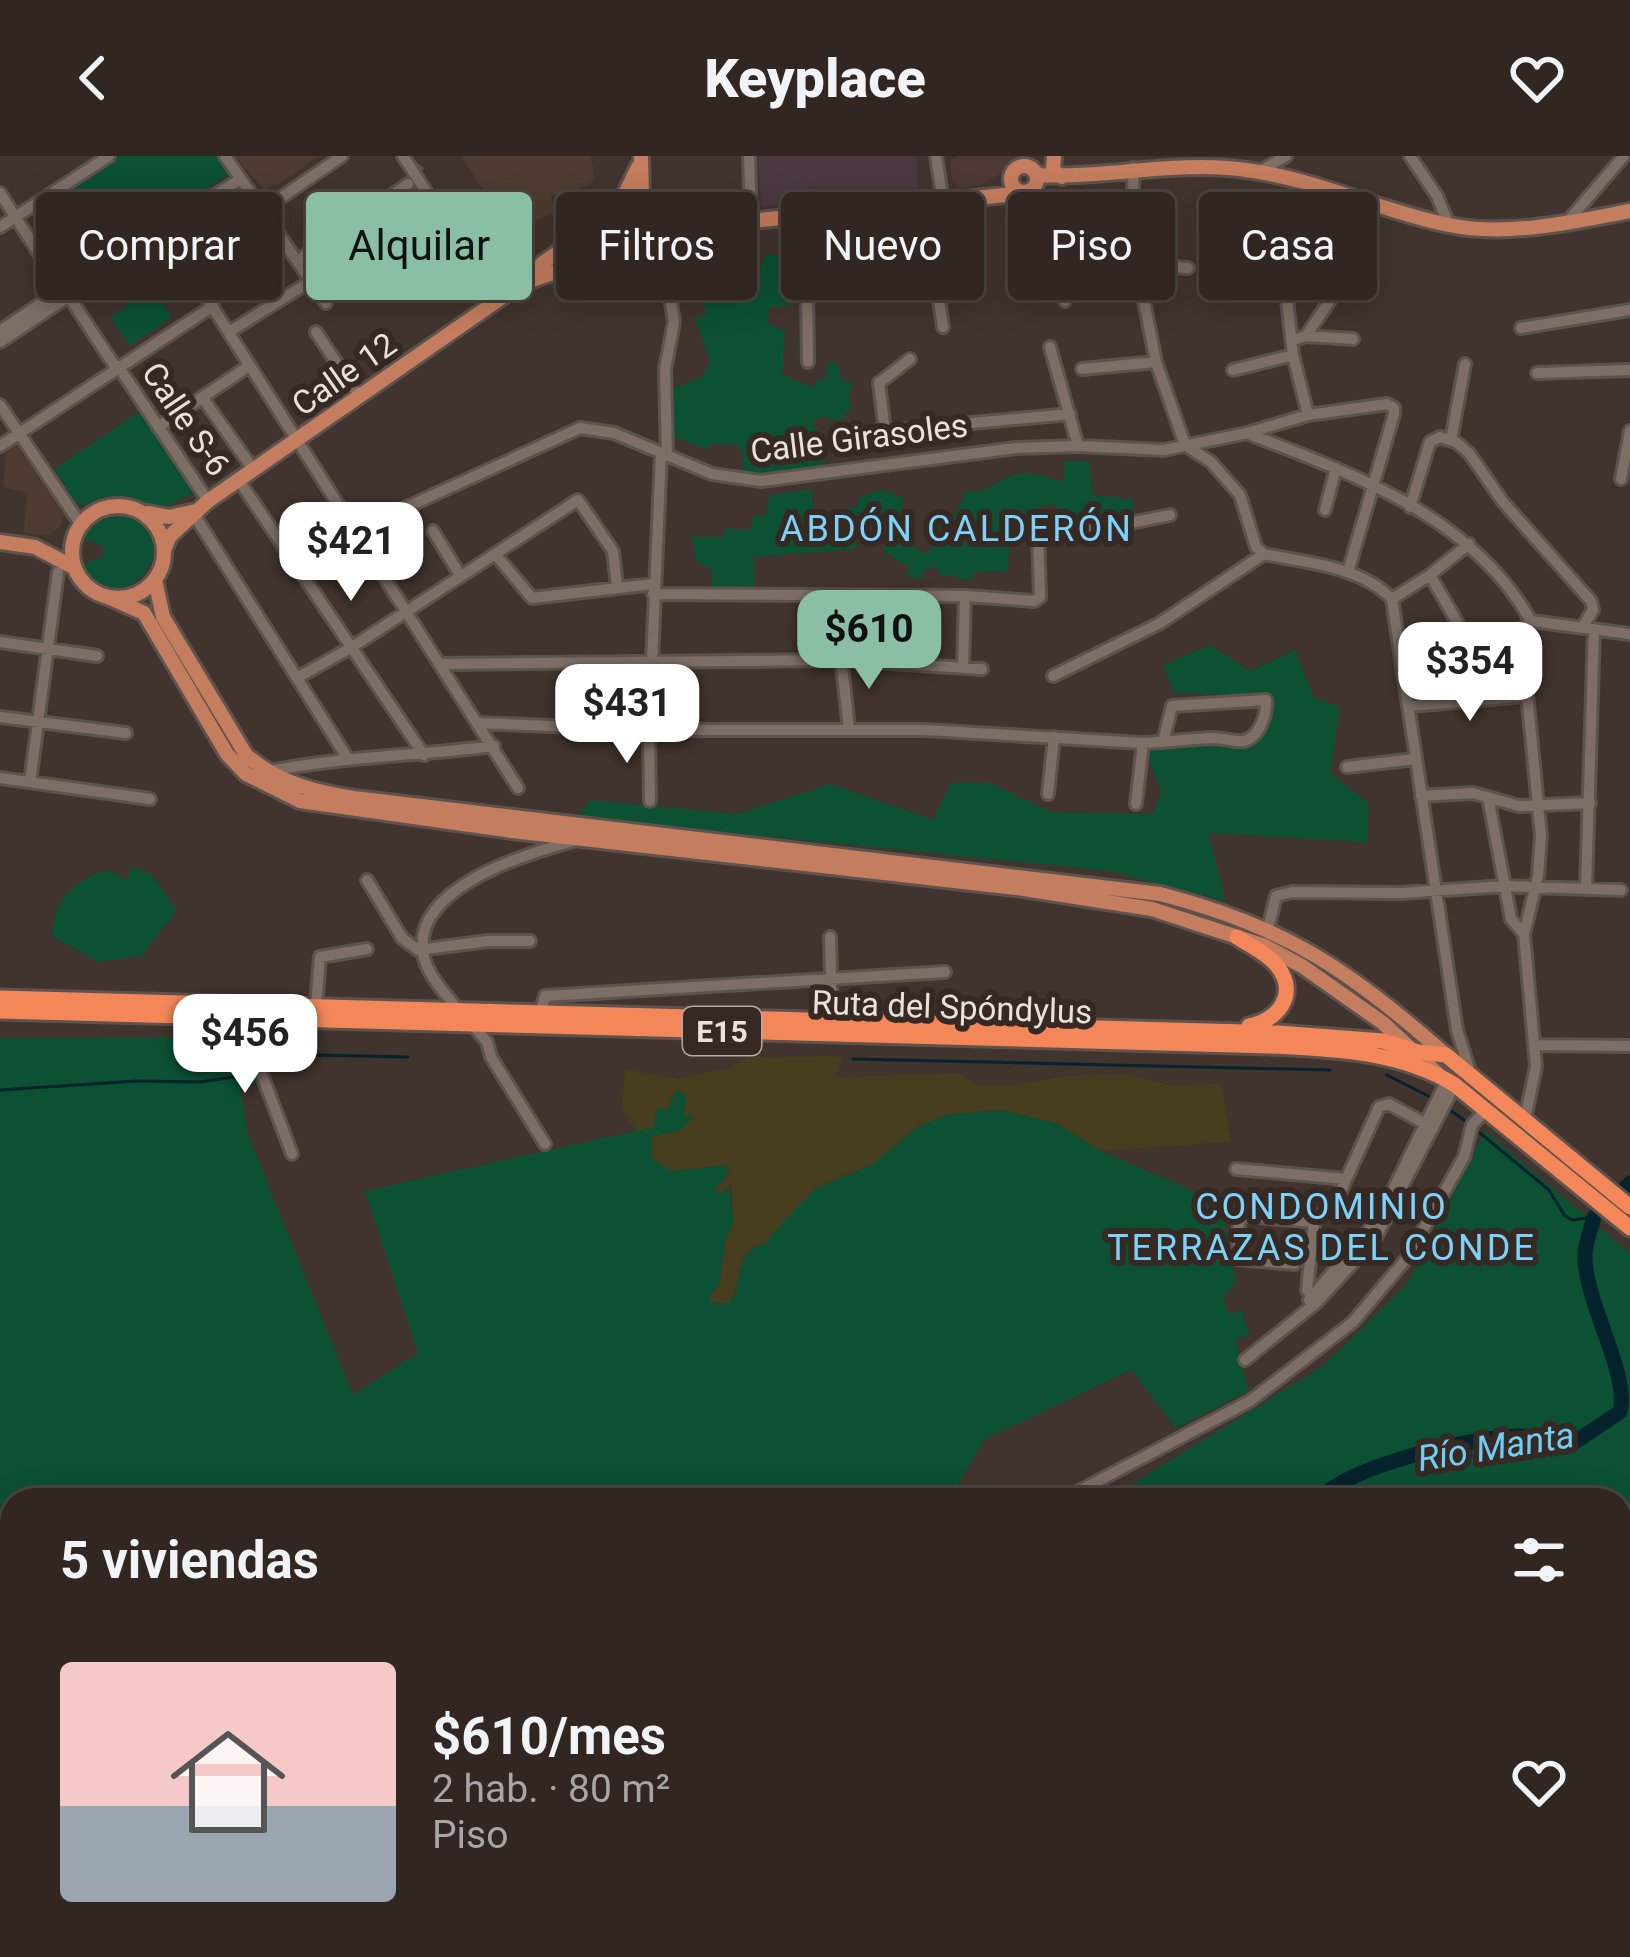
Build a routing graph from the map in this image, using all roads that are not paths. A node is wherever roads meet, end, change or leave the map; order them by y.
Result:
1 (109, 156) edge
2 (225, 156) edge
3 (342, 156) edge
4 (403, 156) edge
5 (748, 156) edge
6 (936, 156) edge
7 (1053, 156) edge
8 (1286, 156) edge
9 (1410, 156) edge
10 (1624, 156) edge
11 (641, 159) edge
12 (1240, 162) edge
13 (1133, 168) junction
14 (1259, 172) junction
15 (1035, 173) junction
16 (1091, 175) junction
17 (1011, 176) junction
18 (1062, 177) junction
19 (241, 179) junction
20 (408, 184) tunnel mouth
21 (220, 192) edge
22 (250, 192) edge
23 (426, 192) edge
24 (624, 192) edge
25 (642, 192) edge
26 (746, 192) edge
27 (942, 192) edge
28 (981, 192) edge
29 (1027, 192) junction
30 (1133, 192) edge
31 (0, 194) edge
32 (282, 197) edge
33 (1630, 211) edge
34 (15, 217) junction
35 (1567, 223) junction
36 (1449, 225) junction
37 (0, 227) edge
38 (282, 239) edge
39 (36, 250) edge
40 (556, 254) edge
41 (297, 261) junction
42 (1175, 267) edge
43 (1188, 268) dead end
44 (306, 274) edge
45 (532, 275) edge
46 (306, 284) edge
47 (51, 300) edge
48 (54, 300) edge
49 (68, 300) edge
50 (209, 300) edge
51 (496, 300) edge
52 (671, 300) edge
53 (807, 300) edge
54 (939, 300) edge
55 (1144, 300) edge
56 (1291, 300) edge
57 (1328, 300) edge
58 (213, 307) junction
59 (1630, 310) edge
60 (943, 327) dead end
61 (1521, 328) dead end
62 (0, 331) edge
63 (229, 332) junction
64 (316, 332) dead end
65 (1299, 338) junction
66 (1353, 339) dead end
67 (0, 342) edge
68 (1050, 347) dead end
69 (1294, 355) junction
70 (910, 359) dead end
71 (808, 362) dead end
72 (1156, 362) junction
73 (1465, 364) dead end
74 (249, 366) junction
75 (117, 367) junction
76 (1082, 369) dead end
77 (1233, 370) dead end
78 (1630, 370) edge
79 (1537, 373) dead end
80 (359, 395) junction
81 (202, 397) junction
82 (0, 405) edge
83 (1070, 414) junction
84 (1308, 415) junction
85 (158, 428) junction
86 (1630, 431) edge
87 (1247, 433) junction
88 (20, 434) junction
89 (297, 439) junction
90 (1451, 440) junction
91 (1184, 445) junction
92 (0, 446) edge
93 (1078, 446) junction
94 (664, 455) junction
95 (1336, 467) junction
96 (253, 469) junction
97 (238, 479) junction
98 (1621, 479) dead end
99 (1373, 483) junction
100 (202, 506) junction
101 (1410, 507) junction
102 (1325, 510) dead end
103 (140, 512) junction
104 (1170, 515) dead end
105 (78, 530) junction
106 (433, 532) dead end
107 (357, 537) junction
108 (0, 542) edge
109 (1469, 544) junction
110 (35, 547) junction
111 (164, 550) junction
112 (495, 554) junction
113 (1264, 554) junction
114 (75, 568) junction
115 (58, 572) dead end
116 (1348, 572) junction
117 (460, 575) junction
118 (1430, 575) junction
119 (155, 580) junction
120 (617, 586) junction
121 (653, 589) junction
122 (834, 595) junction
123 (965, 596) junction
124 (108, 597) junction
125 (1392, 599) junction
126 (406, 611) junction
127 (1531, 621) junction
128 (1588, 628) junction
129 (1630, 634) edge
130 (0, 642) edge
131 (352, 647) junction
132 (48, 649) junction
133 (97, 656) dead end
134 (843, 660) junction
135 (652, 663) junction
136 (442, 664) junction
137 (963, 667) junction
138 (982, 669) dead end
139 (1054, 676) dead end
140 (297, 677) junction
141 (1526, 696) junction
142 (1468, 700) junction
143 (1410, 706) junction
144 (0, 717) edge
145 (38, 722) junction
146 (479, 723) junction
147 (849, 729) junction
148 (649, 730) junction
149 (126, 734) dead end
150 (1054, 737) junction
151 (1163, 742) junction
152 (1143, 743) junction
153 (494, 746) junction
154 (424, 755) junction
155 (348, 759) junction
156 (1415, 759) junction
157 (1347, 767) dead end
158 (266, 772) junction
159 (0, 778) edge
160 (30, 782) junction
161 (518, 788) dead end
162 (1048, 794) dead end
163 (1421, 796) junction
164 (1488, 796) junction
165 (150, 799) dead end
166 (650, 801) dead end
167 (1590, 803) junction
168 (1136, 804) dead end
169 (1540, 806) junction
170 (582, 838) junction
171 (367, 880) dead end
172 (1505, 886) junction
173 (1534, 887) junction
174 (1586, 888) junction
175 (1435, 889) junction
176 (1621, 890) dead end
177 (1268, 928) junction
178 (1524, 934) junction
179 (830, 937) dead end
180 (1237, 937) junction
181 (530, 941) dead end
182 (367, 949) dead end
183 (422, 950) junction
184 (945, 972) dead end
185 (831, 979) junction
186 (0, 998) edge
187 (316, 1006) junction
188 (458, 1010) junction
189 (0, 1011) edge
190 (541, 1011) junction
191 (250, 1017) junction
192 (832, 1019) junction
193 (471, 1023) junction
194 (1457, 1030) junction
195 (1210, 1031) junction
196 (1534, 1045) junction
197 (1630, 1046) edge
198 (1418, 1052) junction
199 (1446, 1054) junction
200 (1472, 1075) junction
201 (1443, 1093) junction
202 (1485, 1111) junction
203 (1525, 1119) junction
204 (1428, 1126) junction
205 (545, 1144) dead end
206 (292, 1154) dead end
207 (1236, 1169) dead end
208 (1346, 1179) junction
209 (1630, 1207) edge
210 (1314, 1222) junction
211 (1630, 1228) edge
212 (1294, 1264) dead end
213 (1313, 1300) junction
214 (1244, 1360) dead end
215 (1085, 1488) edge

1 - 34 street
2 - 19 street
3 - 32 street
4 - 23 street
5 - 26 street
6 - 27 street
7 - 15 street
7 - 18 main road
8 - 14 street
9 - 36 street
10 - 35 street
11 - 24 main road
11 - 25 main road
12 - 13 main road, Calle 12
12 - 14 main road, Calle 12
13 - 16 main road, Calle 12
13 - 30 street
14 - 36 main road, Calle 12
15 - 17 main road
15 - 18 main road, Calle 12
15 - 29 main road
16 - 18 main road, Calle 12
16 - 29 main road, Calle 12
17 - 28 main road, Calle 12
17 - 29 main road
19 - 21 street
19 - 22 street
20 - 41 street
31 - 34 street, Calle S-6
33 - 35 main road, Calle 12
34 - 37 street
34 - 39 street, Calle S-6
35 - 36 main road, Calle 12
38 - 41 street
40 - 45 main road, Calle 12
41 - 44 street
42 - 43 street
46 - 63 street
47 - 62 street
48 - 67 street
49 - 75 street, Calle S-6
50 - 58 street
51 - 80 main road, Calle 12
52 - 94 street
53 - 71 street
54 - 60 street
55 - 72 street
56 - 65 street
57 - 65 street
58 - 63 street
58 - 75 street
59 - 61 street
63 - 74 street
64 - 80 street
65 - 66 street
65 - 69 street
68 - 83 street
69 - 77 street
69 - 84 street
70 - 83 street
72 - 76 street
72 - 91 street
73 - 90 street
74 - 81 street
74 - 89 street
75 - 85 street, Calle S-6
75 - 88 street
78 - 79 street
80 - 89 main road, Calle 12
81 - 85 street
81 - 96 street
82 - 88 street
83 - 93 street
84 - 87 street, Calle Girasoles
84 - 99 street, Calle Girasoles
85 - 100 street, Calle S-6
86 - 98 street
87 - 91 street, Calle Girasoles
87 - 95 street
88 - 92 street
88 - 105 street
89 - 96 main road, Calle 12
89 - 107 street
90 - 101 street
90 - 128 street
91 - 93 street, Calle Girasoles
91 - 113 street
93 - 94 street, Calle Girasoles
94 - 107 street, Calle Girasoles
94 - 121 street
95 - 99 street
95 - 102 street
96 - 97 main road, Calle 12
97 - 100 main road, Calle 12
97 - 131 street
99 - 101 street
99 - 116 street
100 - 103 main road
100 - 111 main road, Calle 12
100 - 140 street, Calle S-6
101 - 109 street
103 - 105 main road
103 - 111 main road
104 - 123 street
105 - 110 main road
105 - 114 main road
106 - 117 street
107 - 126 street
108 - 110 main road
109 - 118 street
109 - 127 street
110 - 114 main road
111 - 119 main road
112 - 117 street
112 - 120 street
112 - 120 street
113 - 116 street
113 - 139 street
114 - 124 main road
115 - 132 street
116 - 125 street
117 - 126 street
118 - 125 street
118 - 142 street
119 - 124 main road
119 - 158 main road
120 - 121 street
121 - 122 street
121 - 135 street
122 - 123 street
122 - 134 street
123 - 137 street
124 - 170 main road
125 - 143 street
126 - 131 street
126 - 136 street
127 - 128 street
127 - 141 street
128 - 129 street
128 - 167 street
130 - 132 street
131 - 140 street
131 - 154 street
132 - 133 street
132 - 145 street
134 - 135 street
134 - 137 street
134 - 147 street
135 - 136 street
135 - 148 street
136 - 146 street
137 - 138 street
140 - 155 street, Calle S-6
141 - 142 street
141 - 169 street
142 - 143 street
143 - 156 street
144 - 145 street
145 - 149 street
145 - 160 street
146 - 148 street
146 - 153 street
147 - 148 street
147 - 150 street
148 - 166 street
150 - 152 street
150 - 162 street
151 - 151 street
151 - 152 street
152 - 168 street
153 - 154 street
153 - 161 street
154 - 155 street
155 - 158 street
156 - 157 street
156 - 163 street
158 - 177 main road
159 - 160 street
160 - 165 street
163 - 164 street
163 - 175 street
164 - 169 street
164 - 172 street
167 - 169 street
167 - 174 street
169 - 173 street
170 - 180 main road
170 - 183 street
171 - 183 street
172 - 173 street
172 - 175 street
172 - 178 street
173 - 174 street
173 - 178 street
174 - 176 street
175 - 177 street
175 - 194 street
177 - 199 main road
178 - 196 street
179 - 185 street
180 - 195 highway
180 - 198 main road
181 - 183 street
182 - 187 street
183 - 188 street
184 - 185 street
185 - 190 street
185 - 192 street
186 - 187 highway, Ruta del Spóndylus / E15
187 - 188 highway, Ruta del Spóndylus / E15
188 - 190 highway, Ruta del Spóndylus / E15
189 - 191 highway, Ruta del Spóndylus / E15
190 - 192 highway, Ruta del Spóndylus / E15
191 - 193 highway, Ruta del Spóndylus / E15
191 - 206 street
192 - 195 highway, Ruta del Spóndylus / E15
193 - 201 highway, Ruta del Spóndylus / E15
193 - 205 street
194 - 199 street
194 - 200 street
195 - 198 highway, Ruta del Spóndylus / E15
196 - 197 street
196 - 203 street
198 - 199 highway, Ruta del Spóndylus / E15
198 - 201 main road
199 - 200 highway
199 - 201 street
200 - 203 highway
201 - 202 highway, Ruta del Spóndylus / E15
201 - 204 street
202 - 211 highway, Ruta del Spóndylus / E15
202 - 215 street
203 - 209 highway
204 - 208 street
204 - 213 street
207 - 208 street
208 - 210 street
210 - 212 street
210 - 213 street
213 - 214 street

